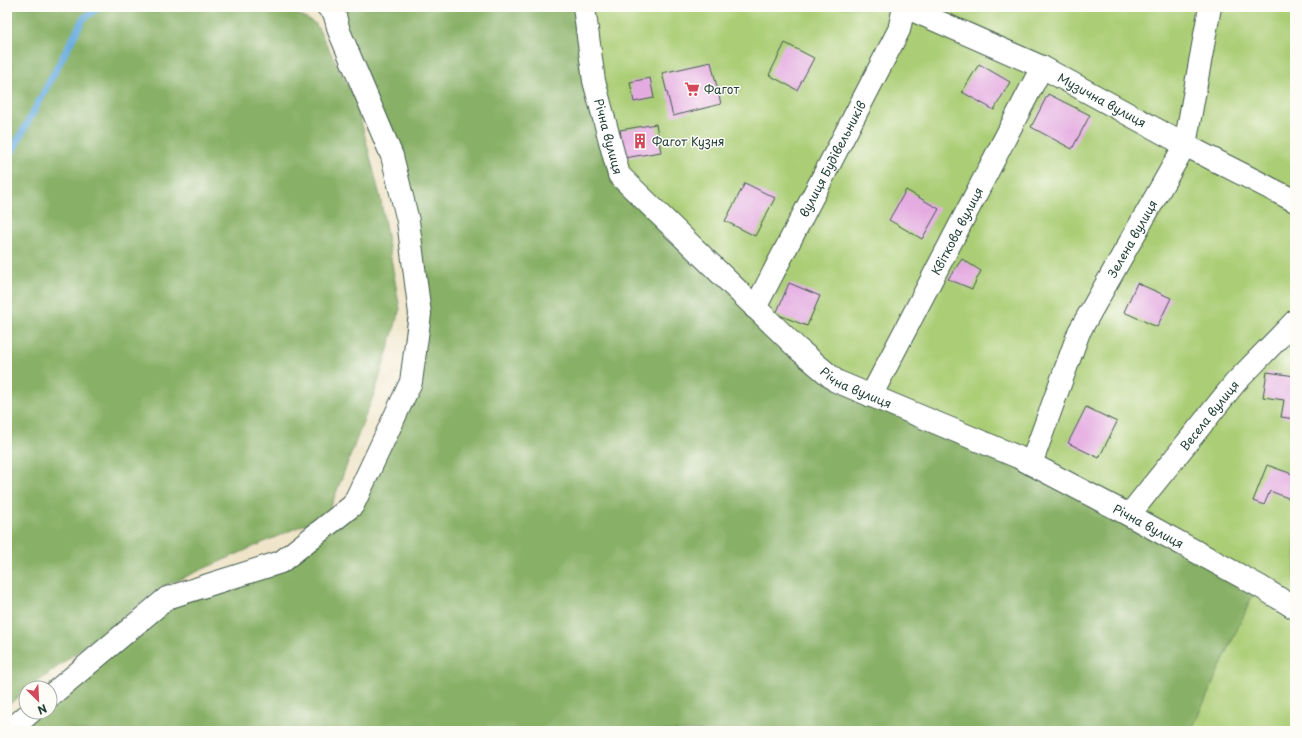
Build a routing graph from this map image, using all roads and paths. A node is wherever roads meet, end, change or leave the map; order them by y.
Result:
1 (584, 7) edge
2 (904, 7) edge
3 (1210, 7) edge
4 (334, 9) edge
5 (1042, 66) junction
6 (1185, 145) junction
7 (1295, 201) edge
8 (755, 308) junction
9 (1295, 321) edge
10 (871, 396) junction
11 (1031, 464) junction
12 (1129, 515) junction
13 (1295, 608) edge
14 (58, 689) edge
15 (22, 720) edge
16 (9, 731) edge

1 - 8 street, Річна вулиця
2 - 5 street, Музична вулиця
2 - 8 street, вулиця Будівельників
3 - 6 street, Зелена вулиця
4 - 14 street
5 - 6 street, Музична вулиця
5 - 10 street, Квіткова вулиця
6 - 7 street, Музична вулиця
6 - 11 street, Зелена вулиця
8 - 10 street, Річна вулиця
9 - 12 street, Весела вулиця
10 - 11 street, Річна вулиця
11 - 12 street, Річна вулиця
12 - 13 street, Річна вулиця
15 - 16 street

